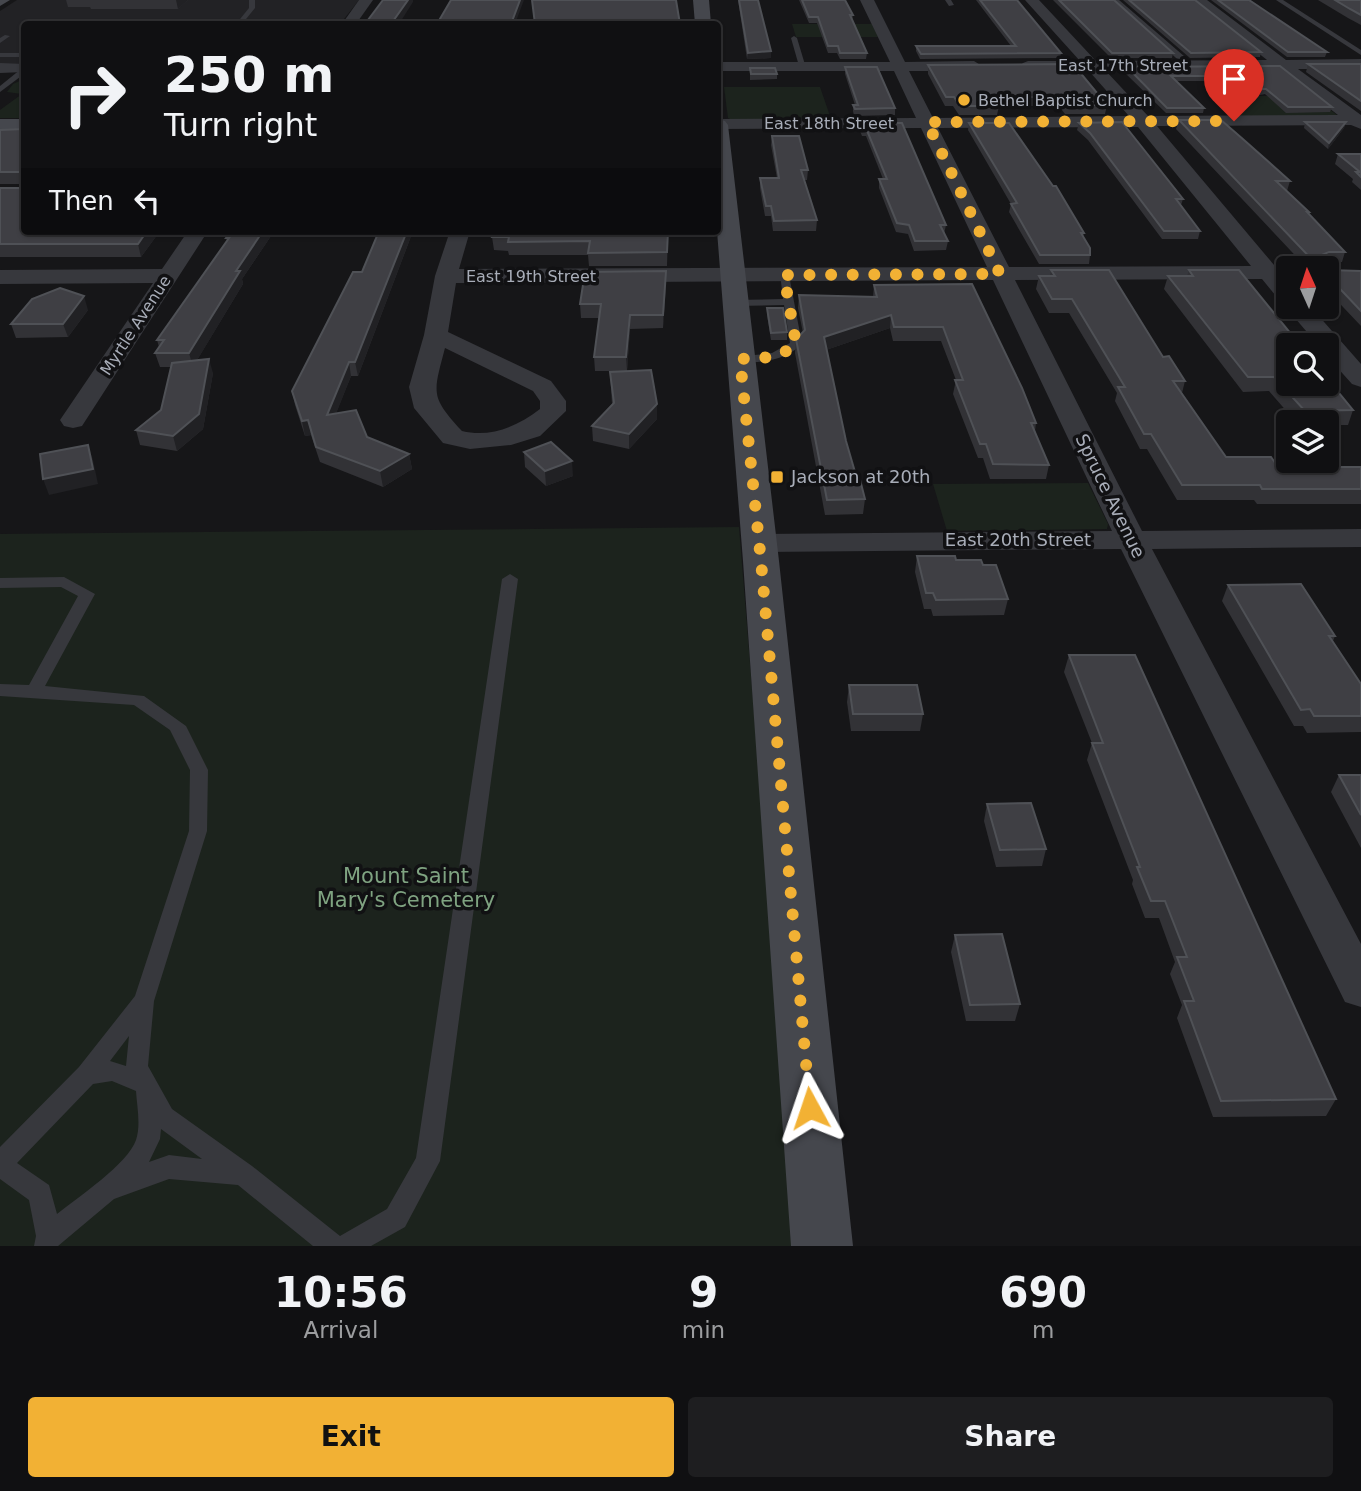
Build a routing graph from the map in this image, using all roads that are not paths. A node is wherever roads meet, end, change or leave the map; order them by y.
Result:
1 (252, 0) edge
2 (366, 0) edge
3 (701, 0) edge
4 (867, 0) edge
5 (1032, 0) edge
6 (1115, 0) edge
7 (1199, 0) edge
8 (1279, 0) edge
9 (241, 21) edge
10 (351, 21) edge
11 (703, 21) edge
12 (794, 38) dead end
13 (1361, 53) edge
14 (0, 55) edge
15 (21, 55) edge
16 (1361, 64) edge
17 (1189, 65) junction
18 (1285, 65) junction
19 (803, 66) junction
20 (901, 66) junction
21 (1093, 66) junction
22 (721, 67) edge
23 (0, 68) edge
24 (21, 70) edge
25 (21, 72) edge
26 (0, 90) edge
27 (1143, 121) junction
28 (927, 122) junction
29 (1359, 122) edge
30 (721, 124) edge
31 (721, 150) edge
32 (195, 235) edge
33 (459, 235) edge
34 (1276, 270) edge
35 (1276, 272) edge
36 (1000, 274) junction
37 (784, 275) junction
38 (166, 276) junction
39 (446, 276) junction
40 (0, 277) edge
41 (732, 289) junction
42 (790, 302) junction
43 (1308, 319) edge
44 (436, 335) junction
45 (740, 359) junction
46 (1361, 379) edge
47 (73, 420) dead end
48 (1361, 538) edge
49 (1131, 539) junction
50 (759, 542) junction
51 (510, 579) dead end
52 (0, 583) edge
53 (0, 690) edge
54 (34, 691) junction
55 (1361, 988) edge
56 (144, 1000) junction
57 (87, 1074) junction
58 (147, 1085) junction
59 (0, 1165) edge
60 (243, 1174) junction
61 (106, 1190) junction
62 (47, 1241) edge
63 (333, 1246) edge
64 (347, 1246) edge
65 (822, 1246) edge

1 - 9 lane
2 - 10 street
3 - 11 street
4 - 20 street, Spruce Avenue
5 - 21 street
6 - 17 lane
7 - 18 street
8 - 13 lane
12 - 19 lane
14 - 15 lane
16 - 18 street, East 17th Street
17 - 18 street, East 17th Street
17 - 21 street, East 17th Street
18 - 29 street
19 - 20 street, East 17th Street
19 - 22 street, East 17th Street
20 - 21 street, East 17th Street
20 - 28 street, Spruce Avenue
21 - 27 street
23 - 24 street
25 - 26 lane
27 - 28 street, East 18th Street
27 - 29 street, East 18th Street
27 - 34 street
28 - 30 street, East 18th Street
28 - 36 street, Spruce Avenue
31 - 41 street
32 - 38 street, Myrtle Avenue
33 - 39 street
35 - 36 street, East 19th Street
36 - 37 street, East 19th Street
36 - 49 street, Spruce Avenue
37 - 41 street, East 19th Street
37 - 42 lane
38 - 40 street
38 - 47 street, Myrtle Avenue
39 - 41 street, East 19th Street
39 - 44 street
41 - 42 lane
41 - 45 street
42 - 45 lane
43 - 46 street
44 - 44 street
45 - 50 street
48 - 49 street, East 20th Street
49 - 50 street, East 20th Street
49 - 55 street, Spruce Avenue
50 - 65 street
51 - 64 lane
52 - 54 lane
53 - 54 lane
54 - 56 lane
56 - 57 lane
56 - 58 lane
57 - 58 lane
57 - 59 lane
58 - 60 lane
58 - 61 lane
59 - 62 lane
60 - 61 lane
60 - 63 lane
61 - 62 lane

